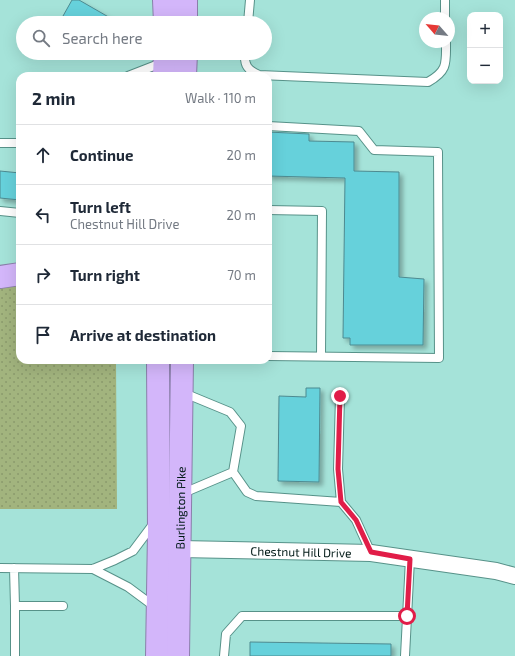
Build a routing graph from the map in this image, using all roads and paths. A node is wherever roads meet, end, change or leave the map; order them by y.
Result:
1 (164, 0) edge
2 (186, 0) edge
3 (250, 0) edge
4 (445, 0) edge
5 (445, 12) edge
6 (165, 16) edge
7 (186, 16) edge
8 (249, 16) edge
9 (446, 48) edge
10 (186, 60) edge
11 (244, 60) edge
12 (164, 64) edge
13 (140, 72) edge
14 (186, 72) edge
15 (253, 72) edge
16 (272, 76) edge
17 (272, 126) edge
18 (0, 143) edge
19 (16, 143) edge
20 (272, 210) edge
21 (0, 211) edge
22 (16, 212) edge
23 (16, 275) edge
24 (0, 277) edge
25 (16, 279) edge
26 (272, 356) edge
27 (321, 356) junction
28 (158, 364) edge
29 (182, 364) edge
30 (182, 393) junction
31 (340, 396) dead end
32 (233, 472) junction
33 (180, 495) junction
34 (341, 502) junction
35 (159, 516) junction
36 (180, 549) junction
37 (371, 552) junction
38 (410, 559) junction
39 (0, 568) edge
40 (14, 568) junction
41 (93, 569) junction
42 (515, 576) edge
43 (15, 606) junction
44 (63, 606) dead end
45 (158, 609) junction
46 (407, 616) junction
47 (15, 656) edge
48 (157, 656) edge
49 (178, 656) edge
50 (224, 656) edge
51 (405, 656) edge

1 - 6 highway
2 - 7 highway
3 - 8 lane
4 - 5 lane
9 - 16 lane
10 - 14 highway
11 - 15 lane
12 - 13 lane
17 - 27 lane
18 - 19 lane
20 - 27 lane
21 - 22 lane
23 - 24 highway
24 - 25 highway
26 - 27 lane
28 - 35 highway, Burlington Pike
29 - 30 highway, Burlington Pike
30 - 32 lane
30 - 33 highway, Burlington Pike
31 - 34 lane
32 - 33 lane
32 - 34 lane
33 - 36 highway, Burlington Pike
34 - 37 lane
35 - 41 lane
35 - 45 highway, Burlington Pike
36 - 37 street, Chestnut Hill Drive
36 - 49 highway, Burlington Pike
37 - 38 street, Chestnut Hill Drive
38 - 42 street, Chestnut Hill Drive
38 - 46 lane
39 - 40 lane
40 - 41 lane
40 - 43 lane
41 - 45 lane
43 - 44 lane
43 - 47 lane
45 - 48 highway, Burlington Pike
46 - 50 lane
46 - 51 lane

